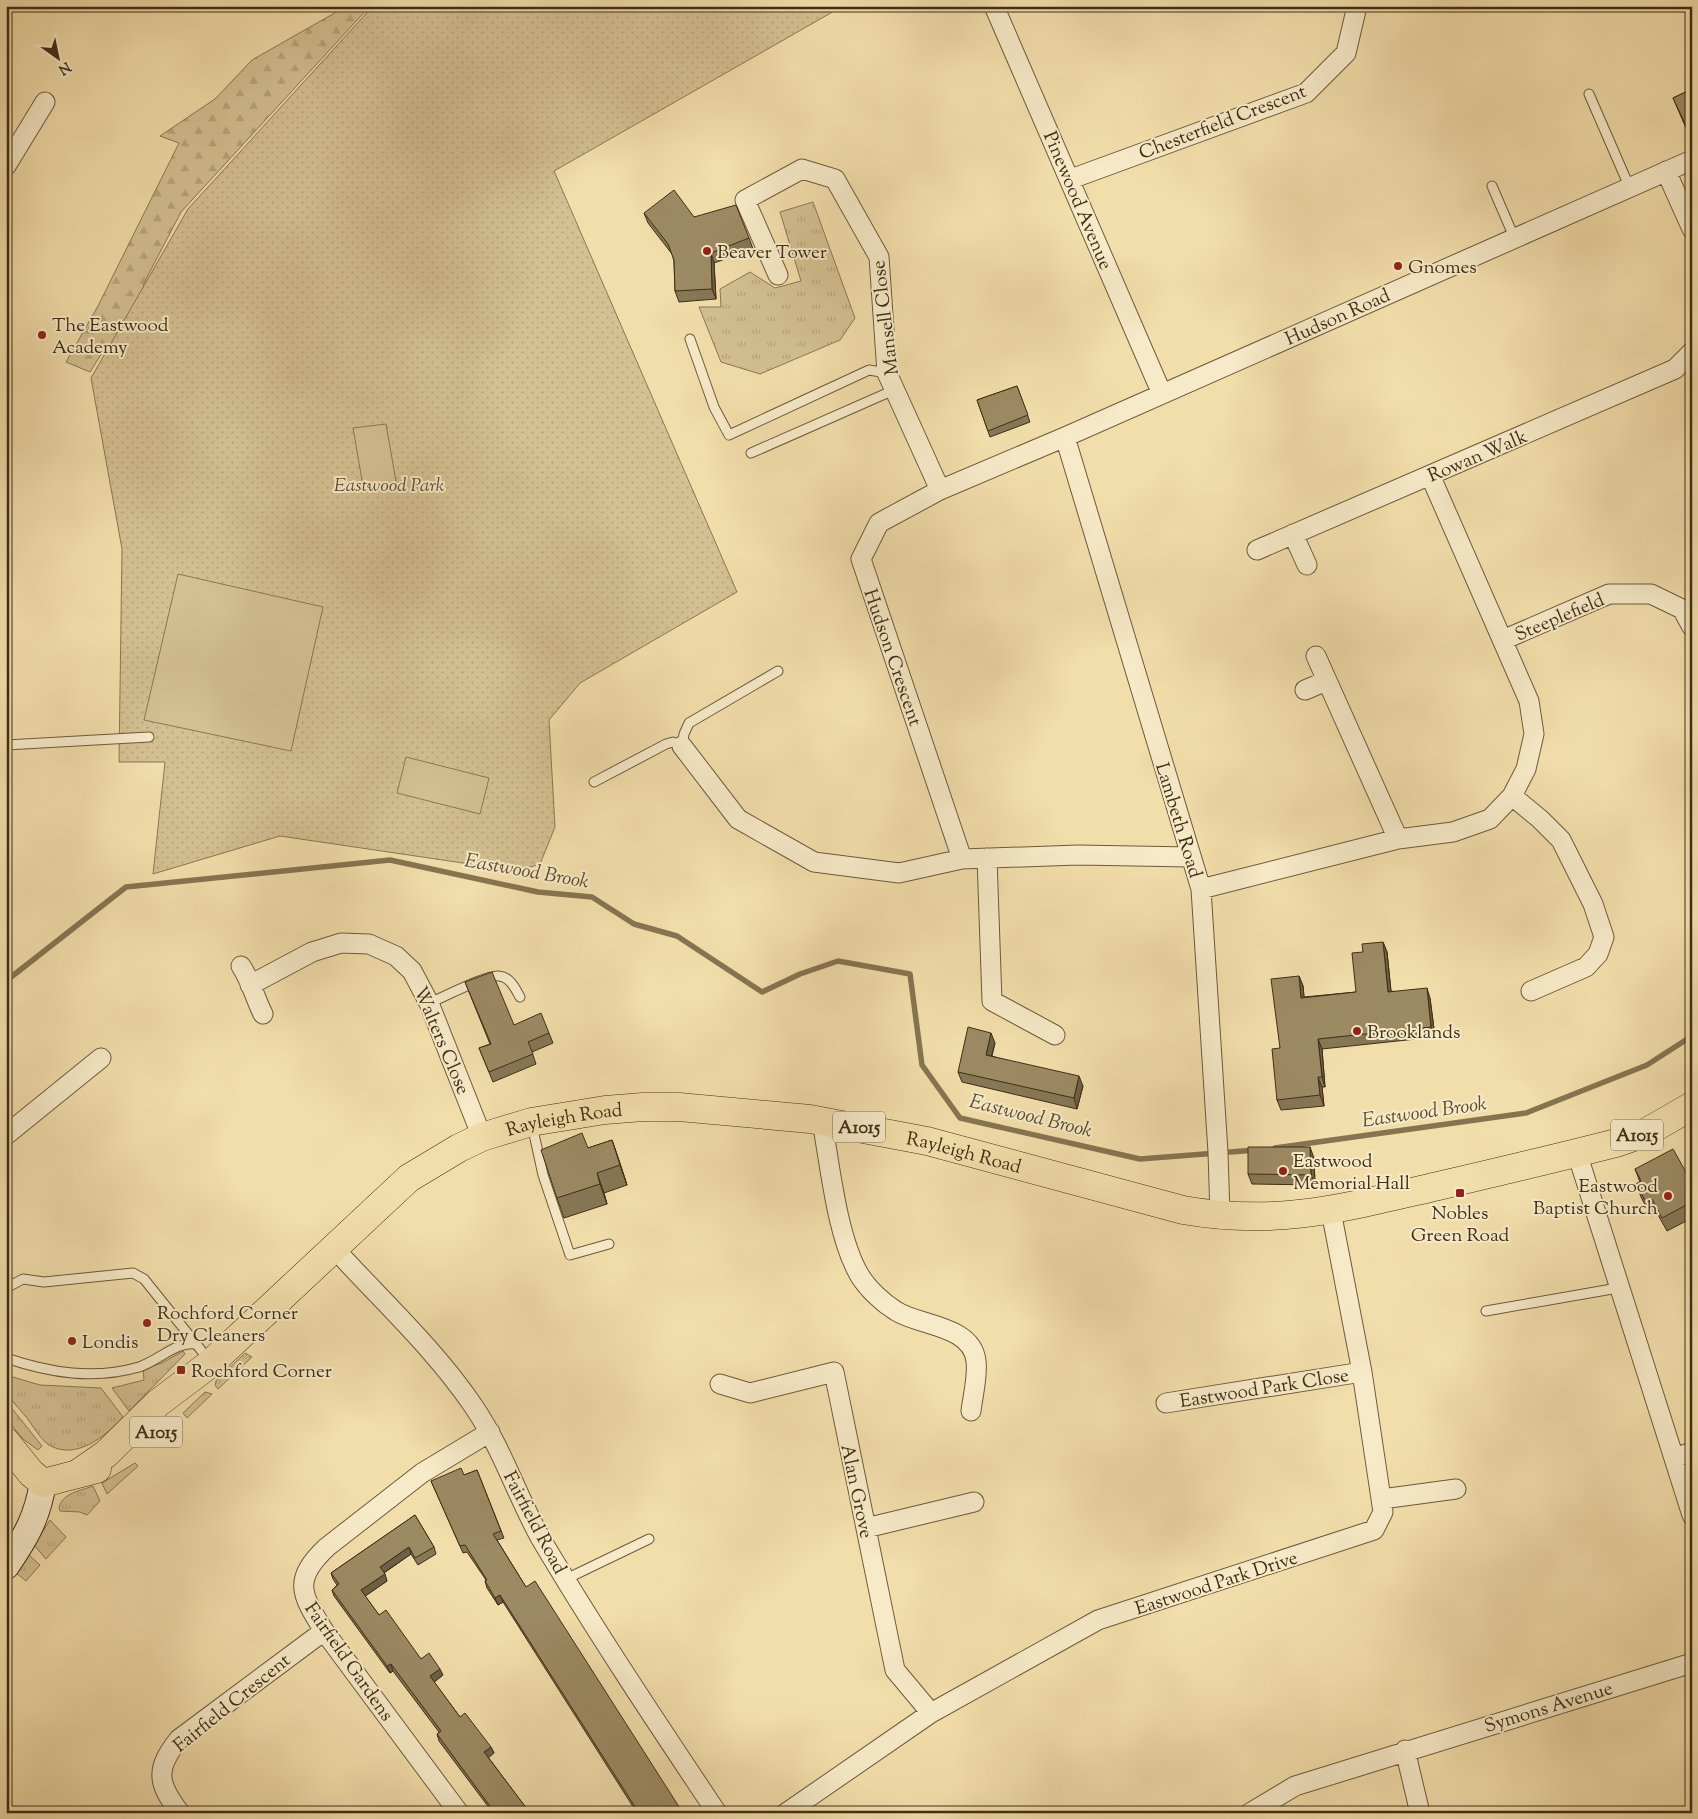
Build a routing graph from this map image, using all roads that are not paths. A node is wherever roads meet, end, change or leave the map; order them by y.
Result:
1 (994, 6) edge
2 (1357, 6) edge
3 (1590, 94) dead end
4 (45, 102) dead end
5 (1692, 160) edge
6 (7, 161) edge
7 (1666, 171) junction
8 (1071, 179) junction
9 (1492, 186) dead end
10 (1629, 186) junction
11 (1692, 229) edge
12 (1514, 238) junction
13 (778, 274) dead end
14 (690, 339) dead end
15 (1692, 352) edge
16 (890, 381) junction
17 (1162, 394) junction
18 (1065, 437) junction
19 (751, 453) dead end
20 (1430, 475) junction
21 (940, 490) junction
22 (1293, 534) junction
23 (1257, 550) dead end
24 (1307, 565) dead end
25 (1692, 627) edge
26 (1503, 640) junction
27 (1316, 656) dead end
28 (778, 671) dead end
29 (1326, 681) junction
30 (1304, 690) dead end
31 (149, 737) dead end
32 (6, 745) edge
33 (682, 746) junction
34 (594, 782) dead end
35 (1512, 796) junction
36 (1398, 839) junction
37 (1190, 857) junction
38 (962, 858) junction
39 (987, 858) junction
40 (1201, 889) junction
41 (242, 966) dead end
42 (250, 985) junction
43 (1531, 992) dead end
44 (520, 998) dead end
45 (429, 1003) junction
46 (263, 1014) dead end
47 (1055, 1035) dead end
48 (100, 1058) dead end
49 (1692, 1106) edge
50 (822, 1121) junction
51 (532, 1122) junction
52 (6, 1135) edge
53 (482, 1137) junction
54 (1577, 1153) junction
55 (1331, 1211) junction
56 (1220, 1215) junction
57 (609, 1244) dead end
58 (334, 1248) junction
59 (6, 1288) edge
60 (1618, 1288) junction
61 (1486, 1311) dead end
62 (203, 1353) junction
63 (6, 1358) edge
64 (1362, 1372) junction
65 (720, 1384) dead end
66 (1166, 1403) dead end
67 (971, 1410) dead end
68 (490, 1432) junction
69 (6, 1442) edge
70 (1683, 1455) edge
71 (43, 1483) junction
72 (1456, 1489) dead end
73 (1382, 1499) junction
74 (974, 1502) dead end
75 (1692, 1515) edge
76 (866, 1528) junction
77 (649, 1539) dead end
78 (6, 1566) edge
79 (566, 1579) junction
80 (324, 1630) junction
81 (1692, 1663) edge
82 (931, 1713) junction
83 (1405, 1750) junction
84 (180, 1813) edge
85 (459, 1813) edge
86 (717, 1813) edge
87 (786, 1813) edge
88 (1250, 1813) edge
89 (1420, 1813) edge

1 - 8 street, Pinewood Avenue
2 - 8 street, Chesterfield Crescent
3 - 10 lane
4 - 6 street
5 - 7 street, Hudson Road
7 - 10 street, Hudson Road
7 - 11 street
8 - 17 street, Pinewood Avenue
9 - 12 lane
10 - 12 street, Hudson Road
12 - 17 street, Hudson Road
13 - 16 street, Mansell Close
14 - 16 lane
15 - 20 street, Rowan Walk
16 - 19 lane
16 - 21 street, Mansell Close
17 - 18 street, Hudson Road
18 - 21 street, Hudson Crescent
18 - 37 street, Lambeth Road
20 - 22 street, Rowan Walk
20 - 26 street, Steeplefield
21 - 38 street, Hudson Crescent
22 - 23 street, Rowan Walk
22 - 24 street
25 - 26 street, Steeplefield
26 - 35 street, Steeplefield
27 - 29 street
28 - 33 lane
29 - 30 street
29 - 36 street
31 - 32 lane
33 - 34 lane
33 - 38 street
35 - 36 street, Steeplefield
35 - 43 street
36 - 40 street, Steeplefield
37 - 39 street
37 - 40 street, Lambeth Road
38 - 39 street
39 - 47 street
40 - 56 street, Lambeth Road
41 - 42 street
42 - 45 street, Walters Close
42 - 46 street
44 - 45 lane
45 - 53 street, Walters Close
48 - 52 street
49 - 54 main road, Rayleigh Road / A1015
50 - 51 main road, Rayleigh Road / A1015
50 - 56 main road, Rayleigh Road / A1015
50 - 67 street
51 - 53 main road, Rayleigh Road / A1015
51 - 57 lane
53 - 58 main road, Rayleigh Road / A1015
54 - 55 main road, Rayleigh Road / A1015
54 - 60 street
55 - 56 main road, Rayleigh Road / A1015
55 - 64 street, Eastwood Park Drive
58 - 62 main road, Rayleigh Road / A1015
58 - 68 street, Fairfield Road
59 - 62 lane
60 - 61 lane
60 - 70 street
62 - 63 lane
62 - 71 main road, Rayleigh Road / A1015
64 - 66 street, Eastwood Park Close
64 - 73 street, Eastwood Park Drive
65 - 76 street, Alan Grove
68 - 79 street, Fairfield Road
68 - 80 street, Fairfield Gardens
69 - 71 main road
70 - 75 street
71 - 78 street
72 - 73 street
73 - 82 street, Eastwood Park Drive
74 - 76 street
76 - 82 street, Alan Grove
77 - 79 lane
79 - 86 street, Fairfield Road
80 - 84 street, Fairfield Crescent
80 - 85 street, Fairfield Gardens
81 - 83 street, Symons Avenue
82 - 87 street, Eastwood Park Drive
83 - 88 street, Symons Avenue
83 - 89 street

